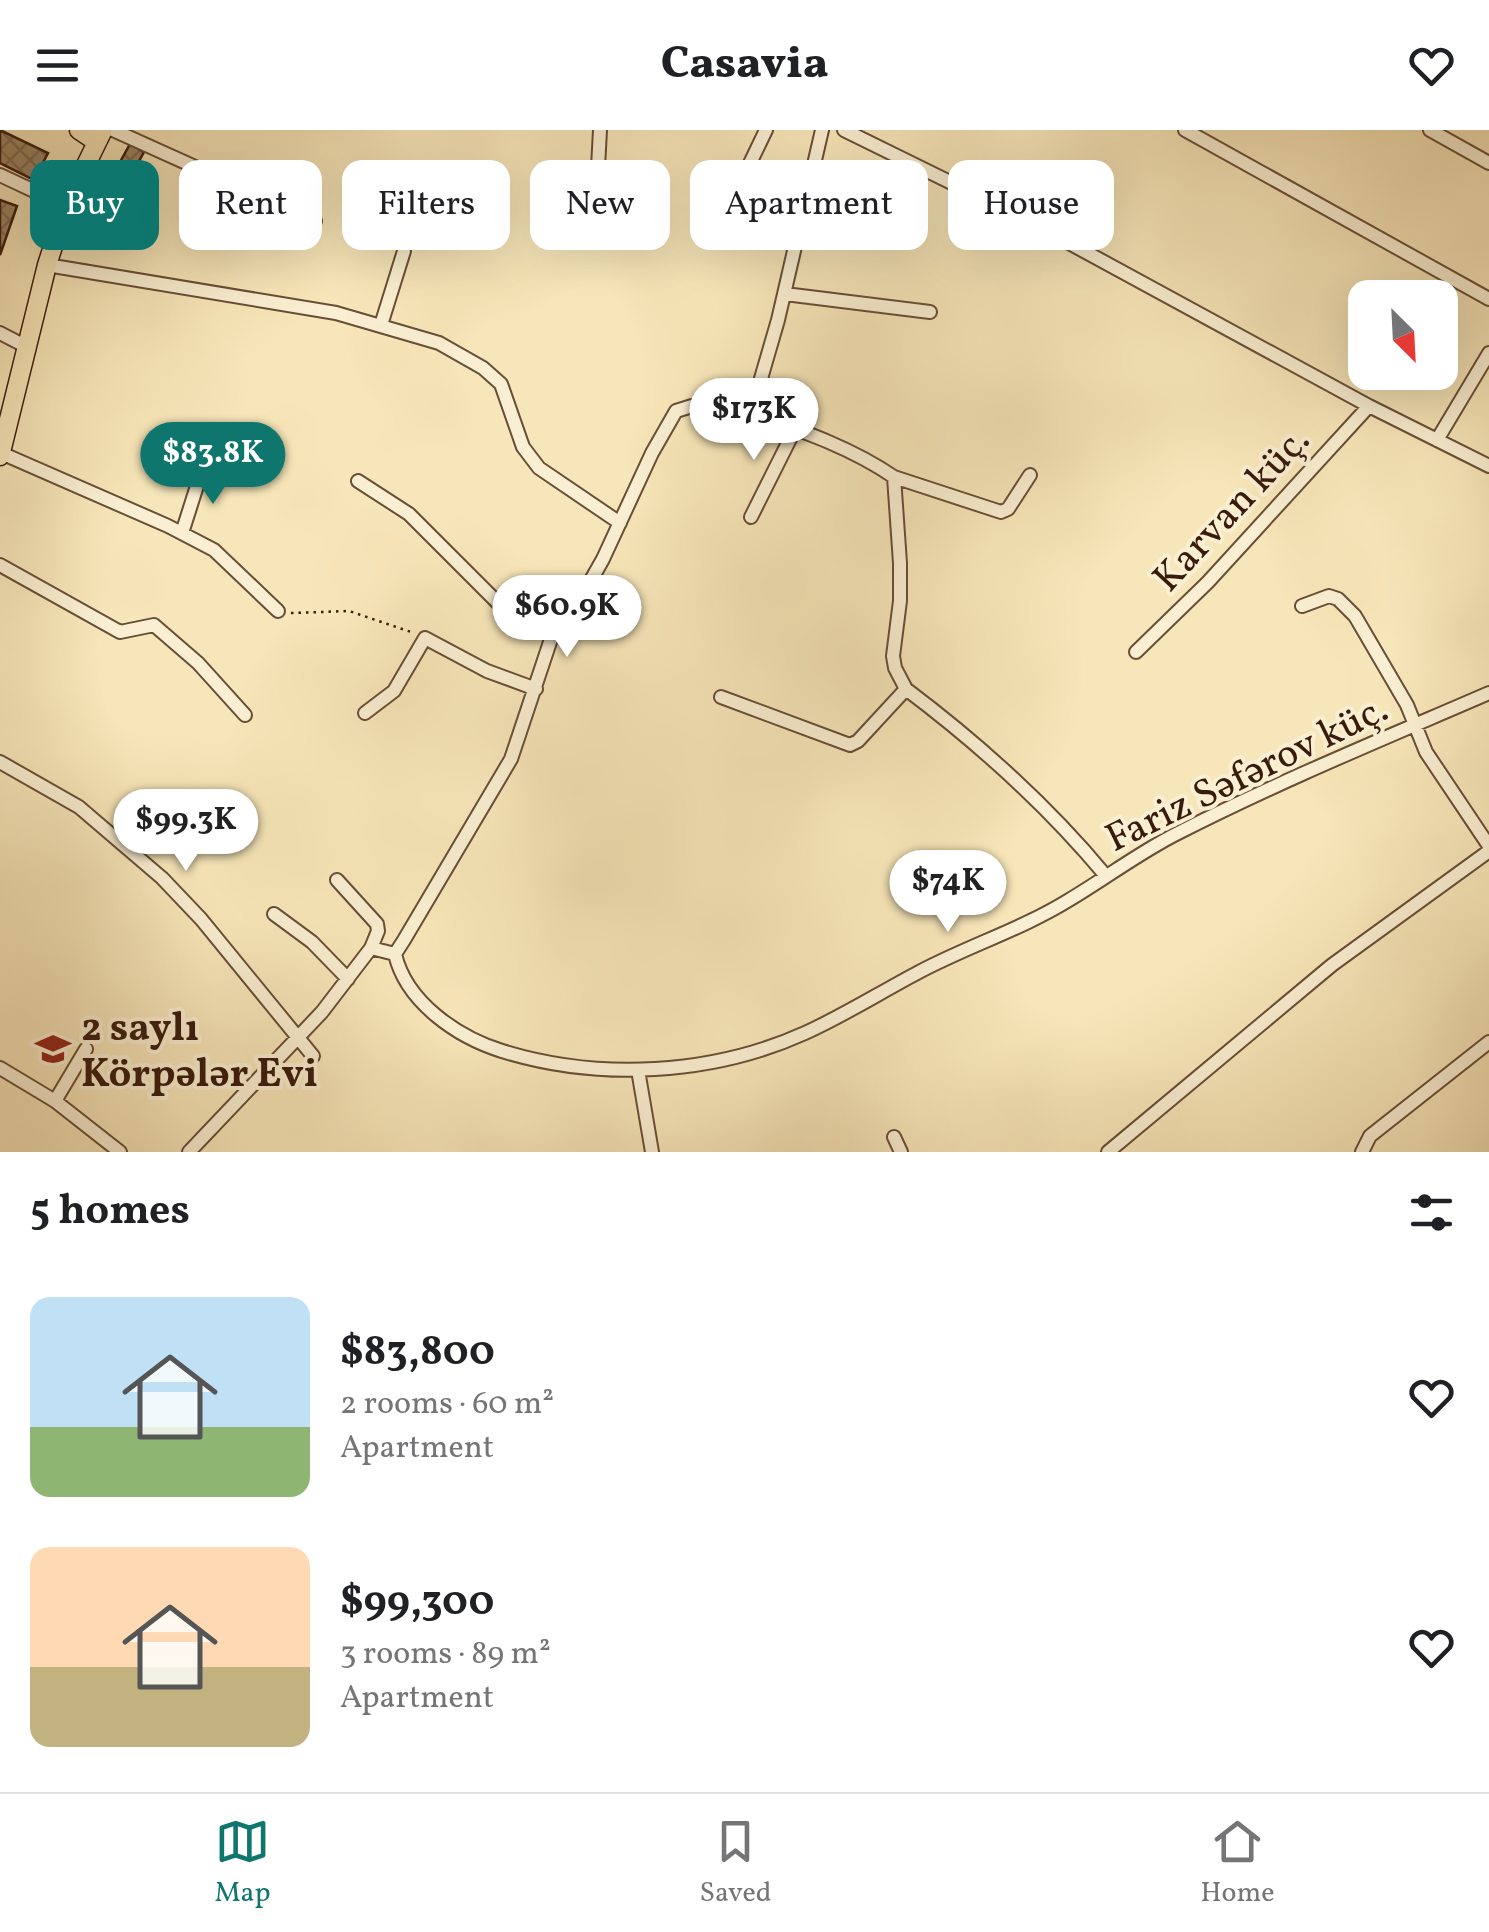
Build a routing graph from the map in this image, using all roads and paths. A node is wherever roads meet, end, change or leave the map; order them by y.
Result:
1 (80, 130) edge
2 (113, 130) edge
3 (600, 130) edge
4 (766, 130) edge
5 (822, 130) edge
6 (844, 130) edge
7 (1185, 130) edge
8 (1430, 130) edge
9 (100, 136) edge
10 (88, 160) edge
11 (180, 160) edge
12 (598, 160) edge
13 (752, 160) edge
14 (1489, 163) edge
15 (0, 175) edge
16 (30, 189) edge
17 (52, 250) edge
18 (404, 251) dead end
19 (47, 265) junction
20 (785, 294) junction
21 (1489, 298) edge
22 (930, 312) dead end
23 (381, 325) junction
24 (0, 333) edge
25 (27, 347) junction
26 (1489, 354) edge
27 (1370, 406) junction
28 (752, 413) junction
29 (796, 428) junction
30 (1436, 440) junction
31 (1, 454) edge
32 (1489, 466) edge
33 (203, 467) dead end
34 (1030, 475) dead end
35 (894, 477) junction
36 (358, 480) dead end
37 (751, 517) dead end
38 (620, 523) junction
39 (182, 533) junction
40 (0, 566) edge
41 (1302, 606) dead end
42 (278, 610) joint
43 (554, 630) junction
44 (424, 638) junction
45 (1136, 652) dead end
46 (536, 689) junction
47 (906, 689) junction
48 (1489, 692) edge
49 (721, 697) dead end
50 (364, 714) dead end
51 (245, 715) dead end
52 (1415, 725) junction
53 (0, 762) edge
54 (1489, 848) edge
55 (1106, 876) junction
56 (338, 880) dead end
57 (274, 914) dead end
58 (370, 948) junction
59 (395, 954) junction
60 (348, 980) junction
61 (297, 1039) junction
62 (1489, 1042) edge
63 (86, 1049) dead end
64 (312, 1056) dead end
65 (638, 1070) junction
66 (1, 1071) edge
67 (55, 1101) junction
68 (894, 1137) dead end
69 (197, 1150) edge
70 (120, 1152) edge
71 (652, 1152) edge
72 (901, 1152) edge
73 (1108, 1152) edge
74 (1362, 1152) edge

1 - 9 main road
2 - 11 street
3 - 12 street
4 - 13 street
5 - 20 street
6 - 27 street, Karvan küç.
7 - 21 street
8 - 14 street
9 - 10 main road
15 - 16 street
17 - 19 main road
18 - 23 street
19 - 23 street
19 - 25 main road
20 - 22 street
20 - 28 street
23 - 38 street
24 - 25 street
25 - 31 main road
26 - 30 street
27 - 30 street, Karvan küç.
27 - 45 street, Karvan küç.
28 - 29 street
28 - 38 street
29 - 35 street
29 - 37 street
30 - 32 street, Karvan küç.
31 - 39 street
33 - 39 street
34 - 35 street
35 - 47 street
36 - 43 street
38 - 43 street
39 - 42 street
40 - 51 street
41 - 52 street
42 - 44 path
43 - 46 street
44 - 46 street
44 - 50 street
46 - 59 street
47 - 49 street
47 - 55 street
48 - 52 street, Fariz Səfərov küç.
52 - 54 street
52 - 55 street, Fariz Səfərov küç.
53 - 61 street
54 - 73 street
55 - 65 street, Fariz Səfərov küç.
56 - 58 street
57 - 60 street
58 - 59 street
58 - 60 street
59 - 65 street, Fariz Səfərov küç.
60 - 61 street
61 - 64 street
61 - 69 street
62 - 74 street
63 - 67 street
65 - 71 street
66 - 67 street
67 - 70 street
68 - 72 street

